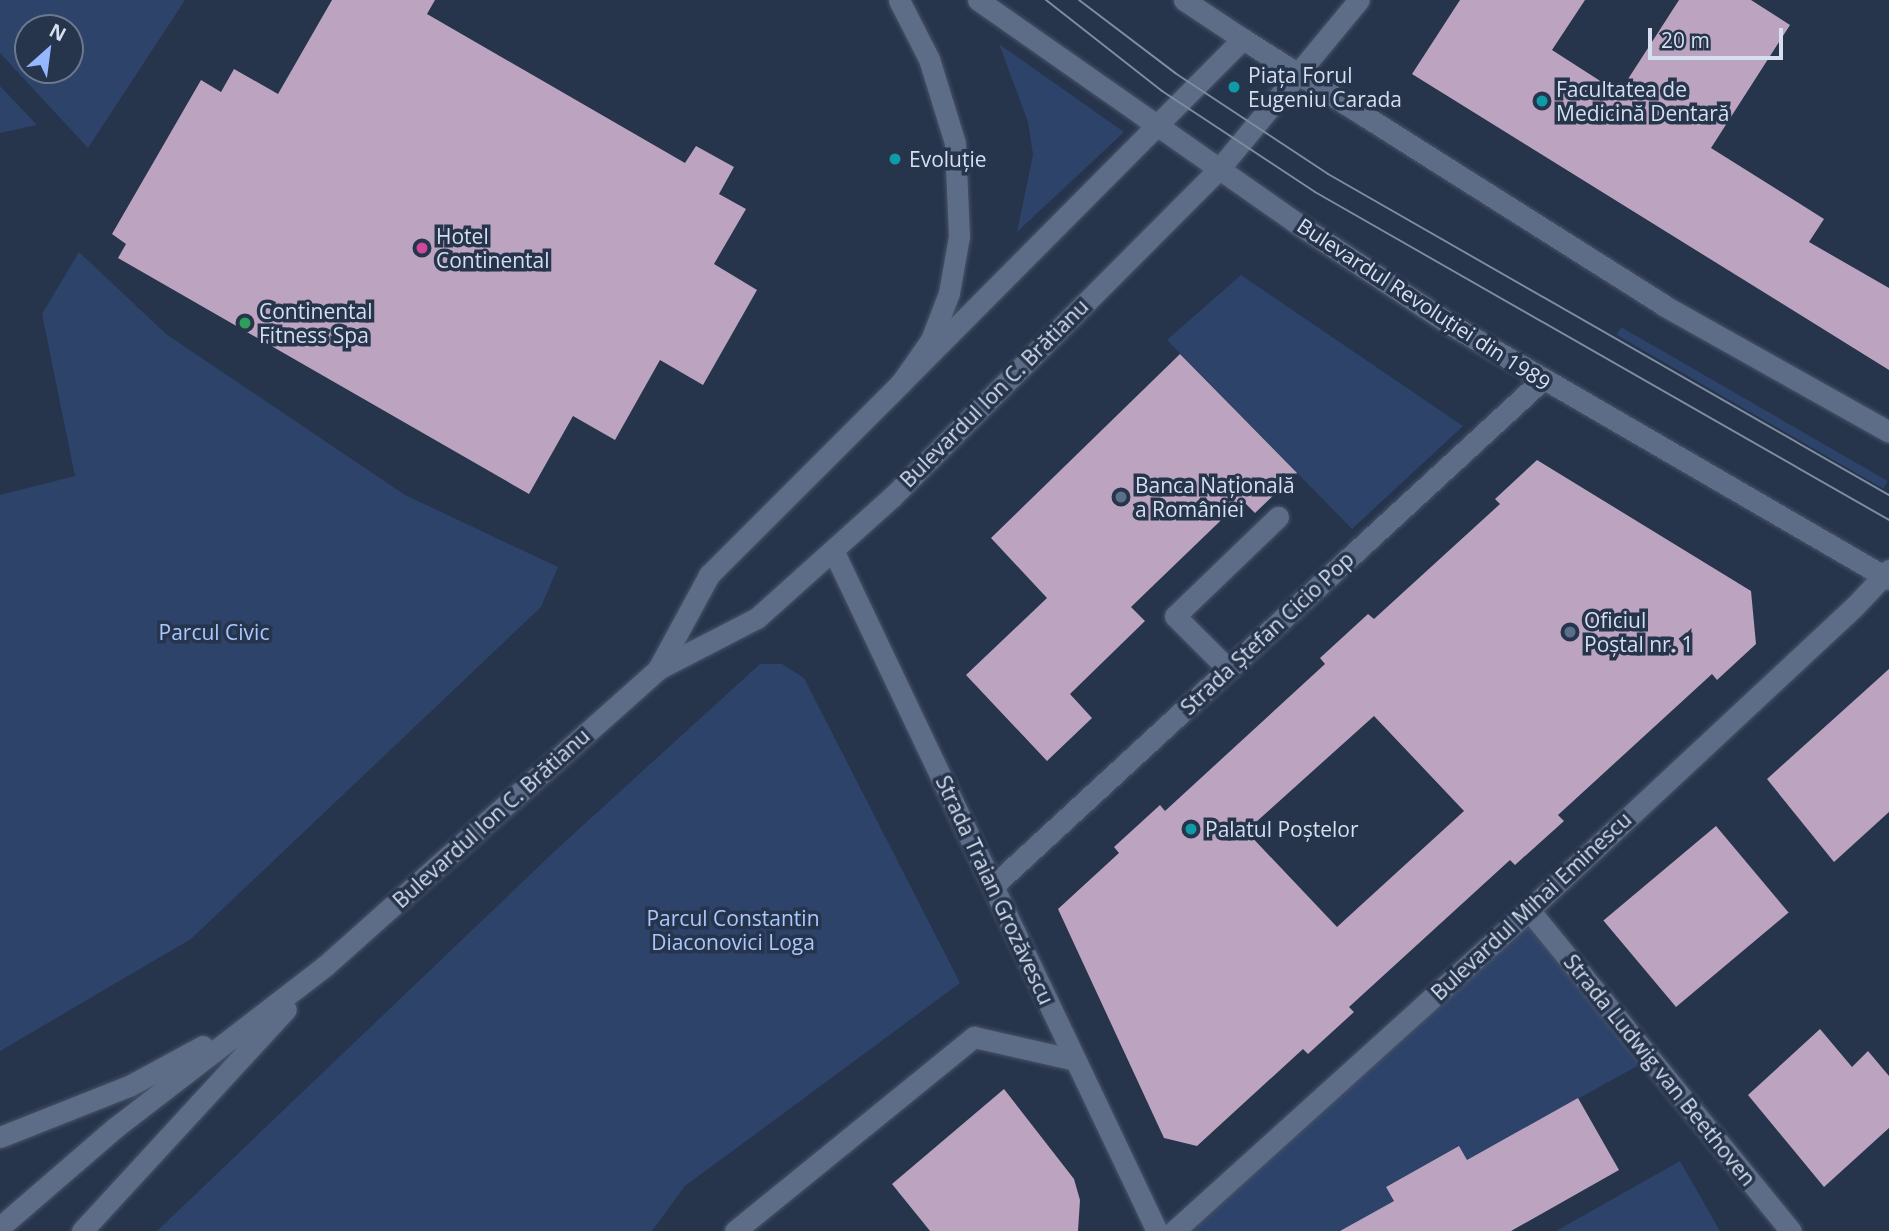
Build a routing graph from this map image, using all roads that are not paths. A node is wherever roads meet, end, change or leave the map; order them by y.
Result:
1 (899, 0) edge
2 (978, 0) edge
3 (1184, 0) edge
4 (1359, 0) edge
5 (1243, 39) junction
6 (1298, 76) junction
7 (1159, 127) junction
8 (1219, 169) junction
9 (1542, 380) junction
10 (901, 383) junction
11 (1889, 432) edge
12 (1278, 517) dead end
13 (833, 550) junction
14 (1887, 575) edge
15 (1228, 669) junction
16 (658, 670) junction
17 (993, 886) junction
18 (1529, 910) junction
19 (325, 966) junction
20 (1075, 1060) junction
21 (0, 1137) edge
22 (0, 1227) edge
23 (82, 1231) edge
24 (735, 1231) edge
25 (1157, 1231) edge
26 (1174, 1231) edge
27 (1791, 1231) edge

1 - 10 street, Bulevardul Ion C. Brătianu
2 - 7 street, Bulevardul Revoluției din 1989
3 - 5 street
4 - 6 street, Bulevardul Ion C. Brătianu
5 - 6 street
5 - 7 street, Bulevardul Ion C. Brătianu
6 - 8 street, Bulevardul Ion C. Brătianu
6 - 11 street
7 - 8 street, Bulevardul Revoluției din 1989
7 - 10 street, Bulevardul Ion C. Brătianu
8 - 9 street, Bulevardul Revoluției din 1989
8 - 13 street, Bulevardul Ion C. Brătianu
9 - 14 street, Bulevardul Revoluției din 1989
9 - 15 street, Strada Ștefan Cicio Pop
10 - 16 street, Bulevardul Ion C. Brătianu
12 - 15 street
13 - 16 street, Bulevardul Ion C. Brătianu
13 - 17 street, Strada Traian Grozăvescu
14 - 18 street, Bulevardul Mihai Eminescu
15 - 17 street, Strada Ștefan Cicio Pop
16 - 19 street, Bulevardul Ion C. Brătianu
17 - 20 street, Strada Traian Grozăvescu
18 - 26 street, Bulevardul Mihai Eminescu
18 - 27 street, Strada Ludwig van Beethoven
19 - 21 street, Bulevardul Ion C. Brătianu
19 - 22 street, Bulevardul Ion C. Brătianu
19 - 23 street, Bulevardul Ion C. Brătianu
20 - 24 street
20 - 25 street, Strada Traian Grozăvescu

